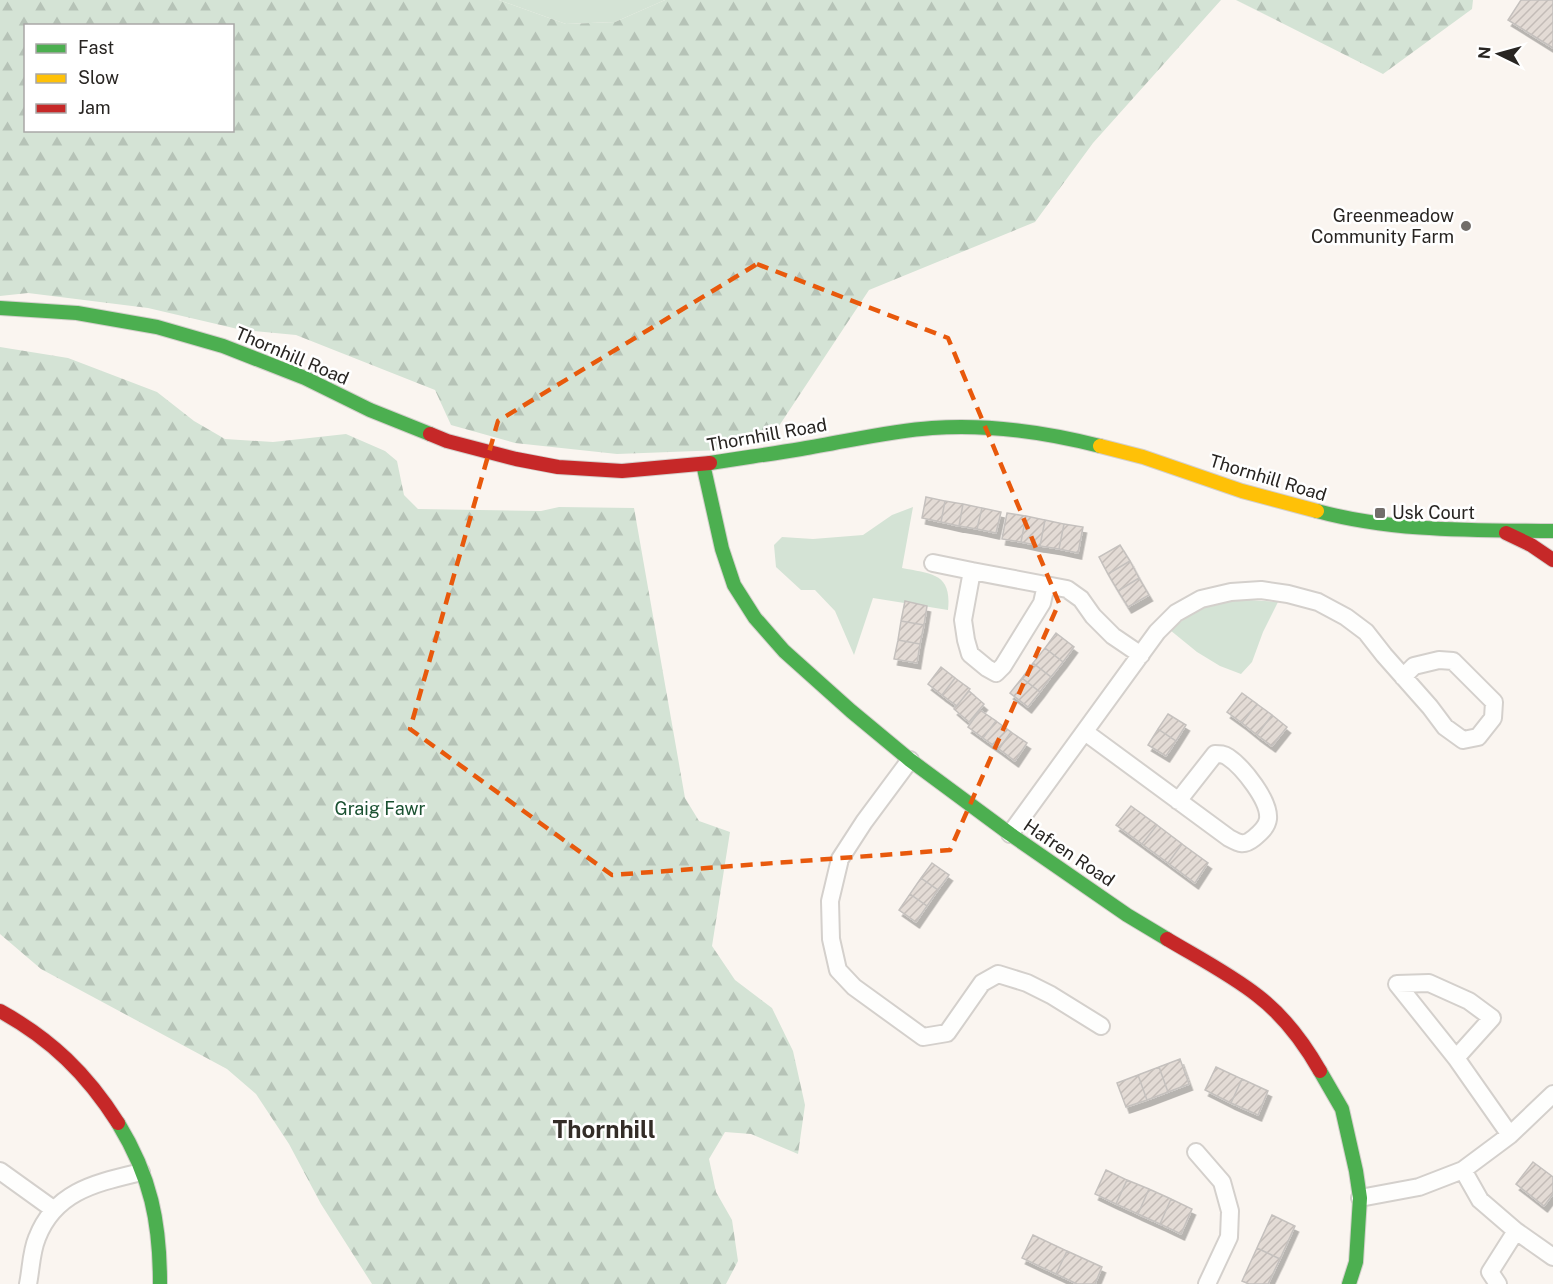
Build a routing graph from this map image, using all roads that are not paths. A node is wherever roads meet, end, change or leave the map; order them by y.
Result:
1 (0, 308) edge
2 (703, 464) junction
3 (1545, 517) dead end
4 (1501, 530) junction
5 (1520, 530) junction
6 (1553, 531) edge
7 (1553, 560) edge
8 (933, 562) dead end
9 (972, 571) junction
10 (1046, 585) junction
11 (1142, 655) junction
12 (1403, 677) junction
13 (1085, 732) junction
14 (910, 760) junction
15 (1178, 801) junction
16 (1010, 834) junction
17 (0, 1011) edge
18 (1101, 1026) dead end
19 (1456, 1058) junction
20 (1553, 1094) edge
21 (1510, 1135) junction
22 (1196, 1152) dead end
23 (1463, 1170) junction
24 (0, 1171) edge
25 (141, 1172) junction
26 (1359, 1198) junction
27 (53, 1209) junction
28 (1516, 1231) junction
29 (1553, 1257) edge
30 (28, 1284) edge
31 (160, 1284) edge
32 (1208, 1284) edge
33 (1349, 1284) edge
34 (1498, 1284) edge

1 - 2 street, Thornhill Road
2 - 4 street, Thornhill Road
2 - 14 street, Hafren Road
3 - 5 street
4 - 5 street, Thornhill Road
4 - 7 street
5 - 6 street, Thornhill Road
8 - 9 street
9 - 10 street
9 - 10 street
10 - 11 street
11 - 12 street
11 - 13 street
12 - 12 street
13 - 15 street
13 - 16 street
14 - 16 street, Hafren Road
14 - 18 street
15 - 15 street
16 - 26 street, Hafren Road
17 - 25 street
19 - 19 street
19 - 21 street
20 - 21 street
21 - 23 street
22 - 32 street
23 - 26 street
23 - 28 street
24 - 27 street
25 - 27 street
25 - 31 street
26 - 33 street, Hafren Road
27 - 30 street
28 - 29 street
28 - 34 street

